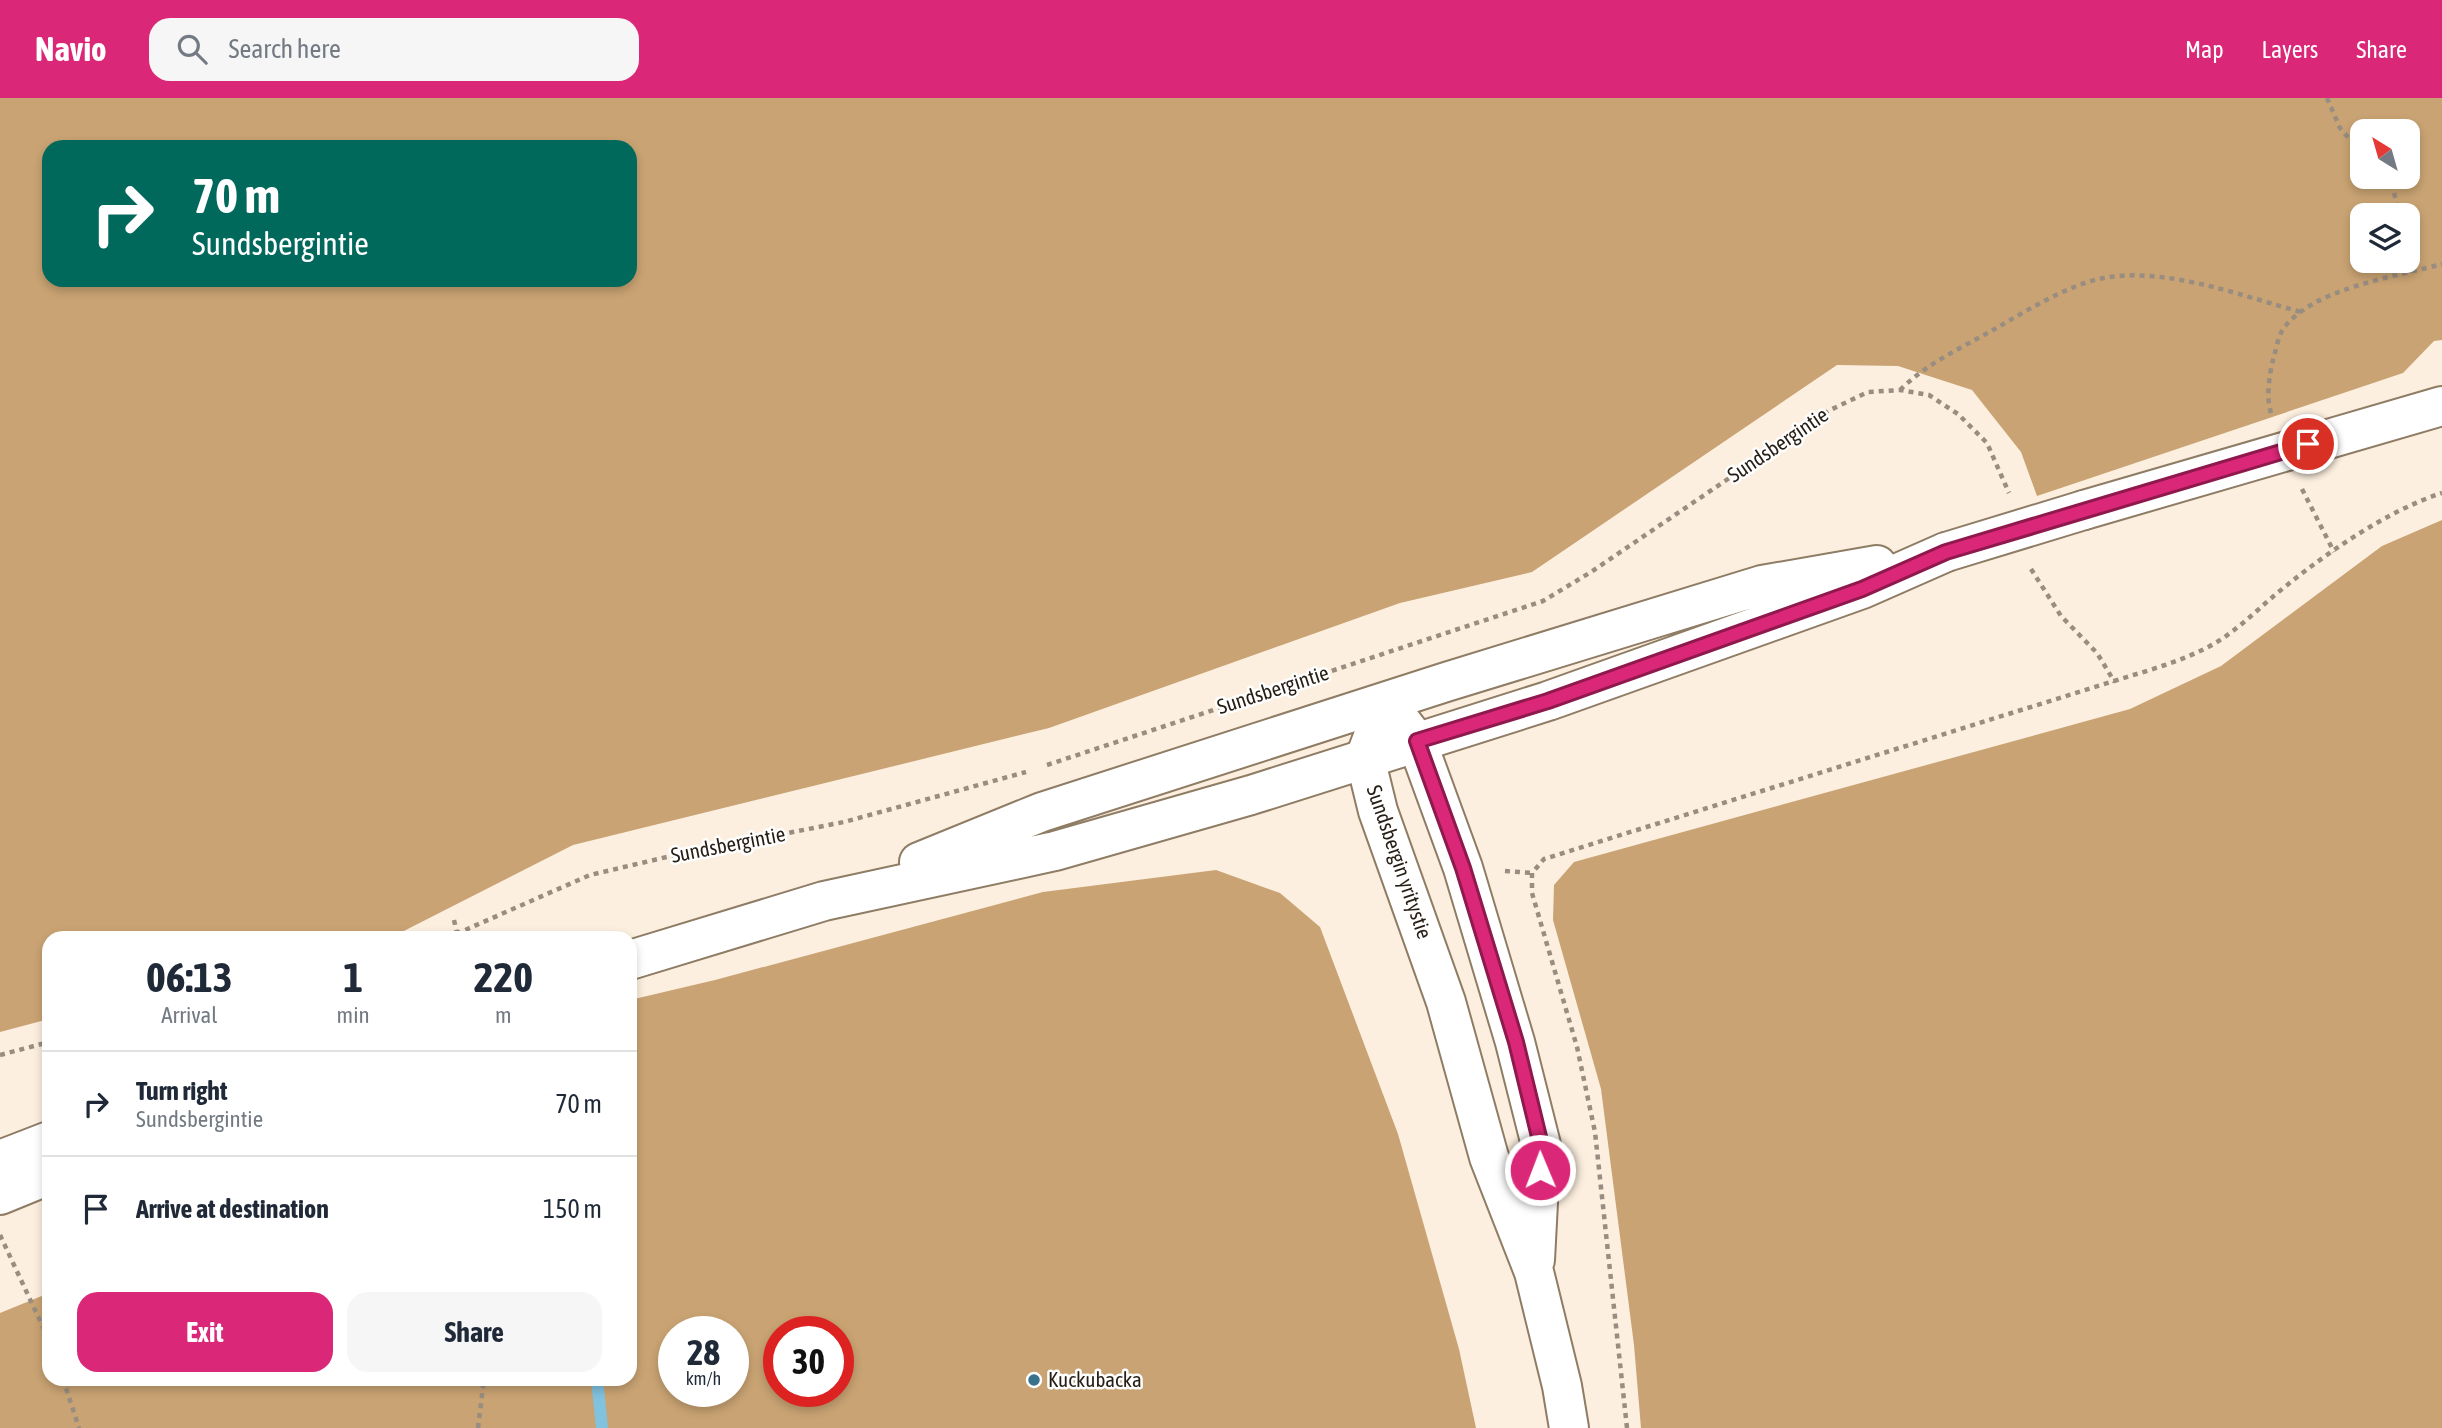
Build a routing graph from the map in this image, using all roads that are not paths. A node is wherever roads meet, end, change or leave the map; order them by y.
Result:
1 (2442, 406) edge
2 (1946, 552) junction
3 (1386, 702) junction
4 (1417, 741) junction
5 (1365, 758) junction
6 (824, 901) junction
7 (637, 958) edge
8 (42, 1144) edge
9 (0, 1160) edge
10 (42, 1178) edge
11 (0, 1195) edge
12 (1534, 1272) junction
13 (1569, 1428) edge

1 - 2 main road, bridge
2 - 3 main road
2 - 4 main road
3 - 4 main road, Sundsbergin yritystie
3 - 5 main road, Sundsbergin yritystie
3 - 6 main road
4 - 5 main road
4 - 12 main road, Sundsbergin yritystie
5 - 6 main road
5 - 12 main road, Sundsbergin yritystie
6 - 7 main road
8 - 9 main road
10 - 11 main road
12 - 13 main road, Sundsbergin yritystie

